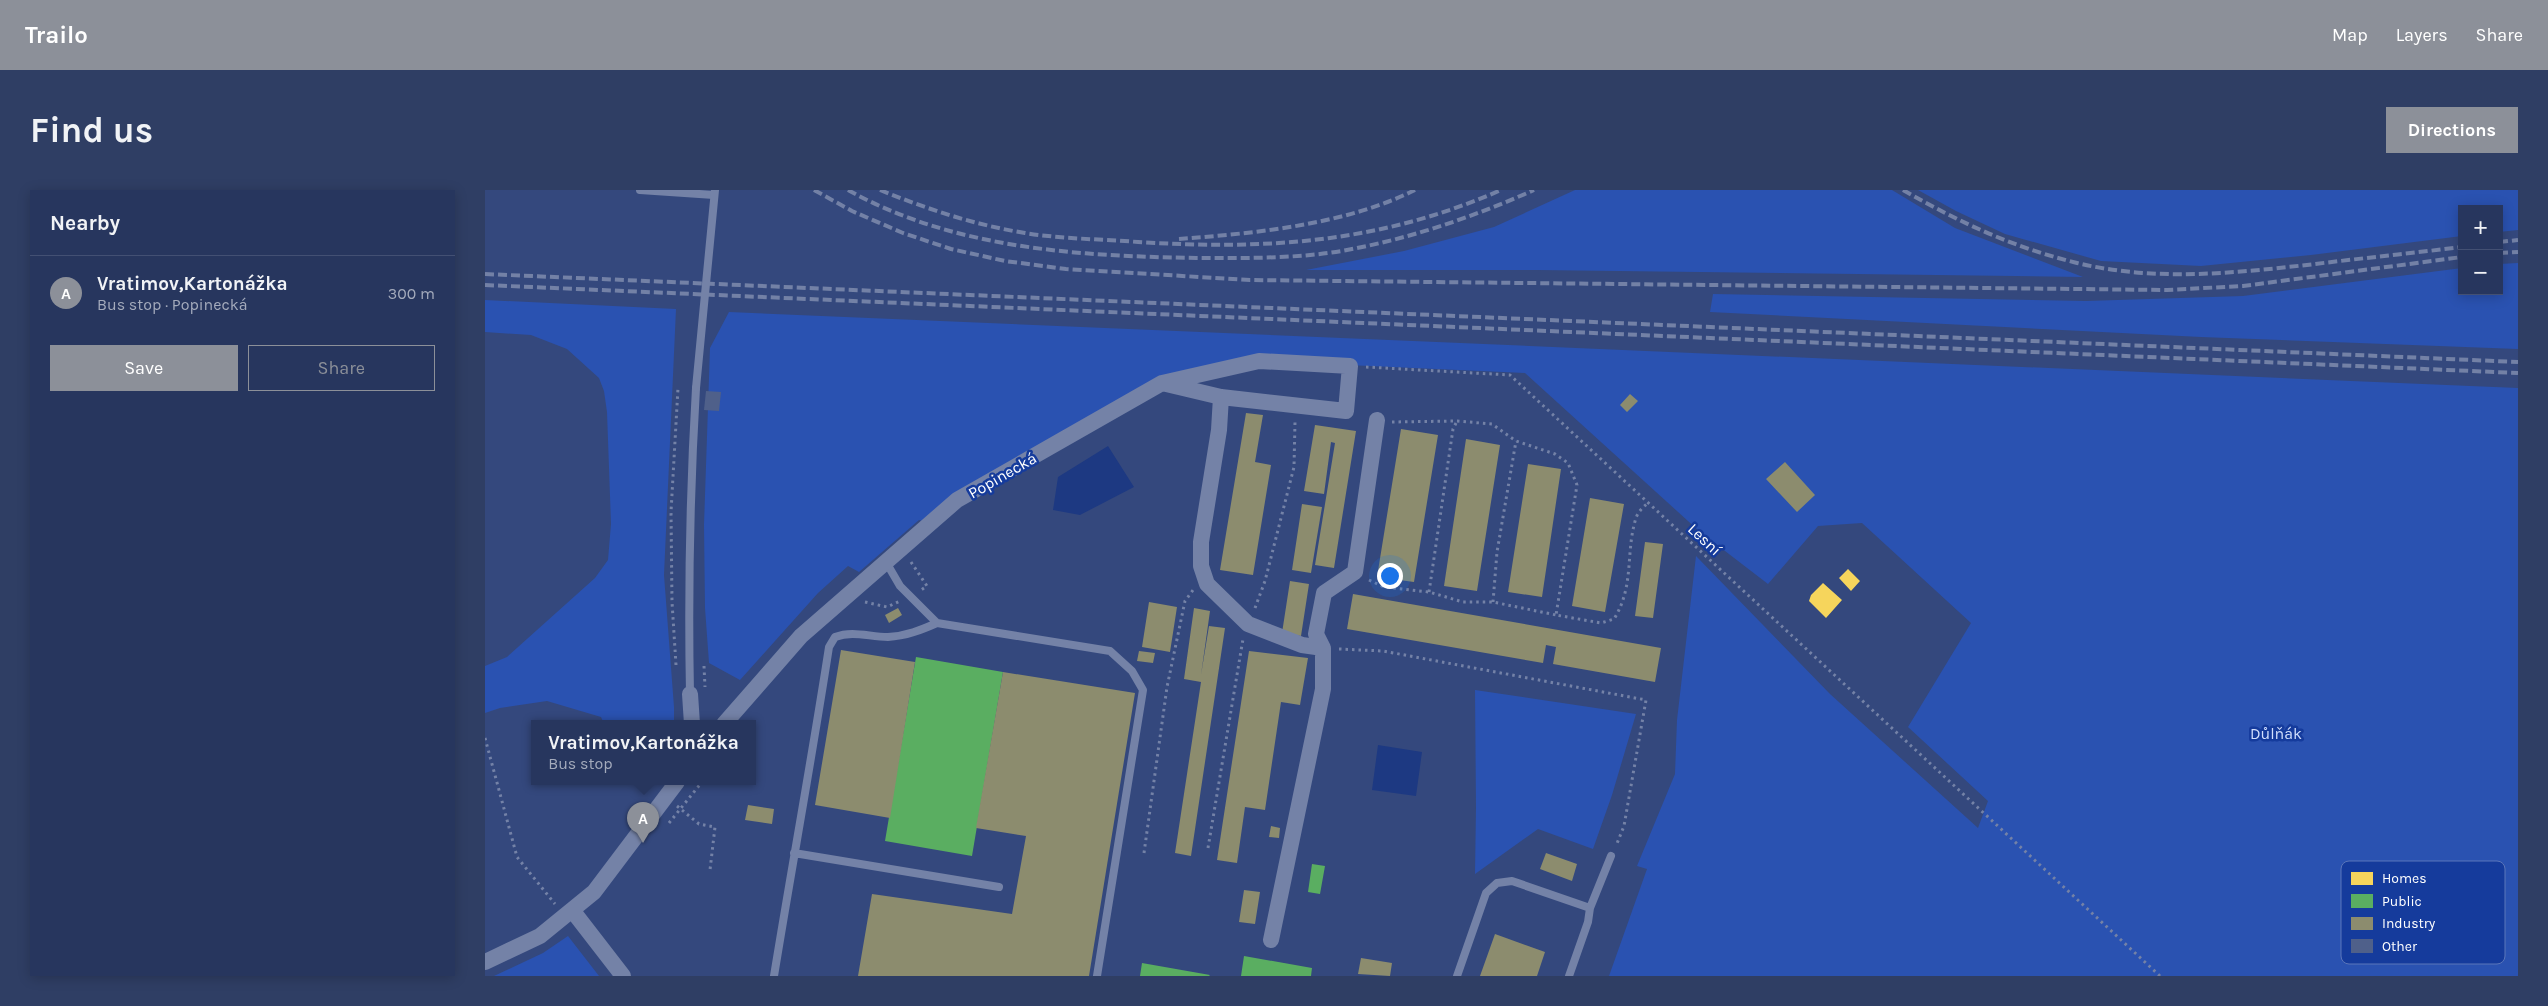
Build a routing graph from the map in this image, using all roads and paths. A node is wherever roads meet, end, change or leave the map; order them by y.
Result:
1 (640, 190) edge
2 (714, 193) edge
3 (1350, 366) junction
4 (1162, 384) junction
5 (678, 388) dead end
6 (1221, 397) junction
7 (1377, 420) joint
8 (1457, 421) junction
9 (1516, 441) junction
10 (1648, 503) junction
11 (886, 562) junction
12 (1355, 572) junction
13 (1204, 575) junction
14 (1429, 592) junction
15 (1493, 602) junction
16 (1556, 615) junction
17 (937, 623) junction
18 (1323, 648) junction
19 (676, 666) dead end
20 (691, 694) joint
21 (692, 720) edge
22 (728, 720) edge
23 (485, 738) edge
24 (675, 785) edge
25 (666, 796) junction
26 (794, 853) junction
27 (1144, 853) dead end
28 (1611, 856) joint
29 (710, 870) dead end
30 (999, 887) dead end
31 (1590, 908) junction
32 (569, 913) junction
33 (1271, 940) dead end
34 (485, 962) edge
35 (623, 976) edge
36 (774, 976) edge
37 (1097, 976) edge
38 (1457, 976) edge
39 (1569, 976) edge
40 (2160, 976) edge

1 - 2 lane
2 - 20 lane, bridge
3 - 4 street, Popinecká
3 - 6 street
3 - 10 path, Lesní
4 - 6 street
4 - 11 street, Popinecká
5 - 19 path
6 - 13 street
7 - 8 path
7 - 12 street
8 - 9 path
8 - 14 path
9 - 15 path
9 - 16 path
10 - 16 path
10 - 40 path, Lesní
11 - 17 lane
11 - 22 street, Popinecká
12 - 14 path
12 - 18 street
13 - 18 street
13 - 27 path
14 - 15 path
15 - 16 path
17 - 26 lane
17 - 37 lane
18 - 28 path
18 - 33 street
20 - 21 street
23 - 32 path
24 - 25 street
25 - 29 path
25 - 32 street
26 - 30 lane
26 - 36 lane
28 - 31 lane
31 - 38 lane
31 - 39 lane
32 - 34 street
32 - 35 street

